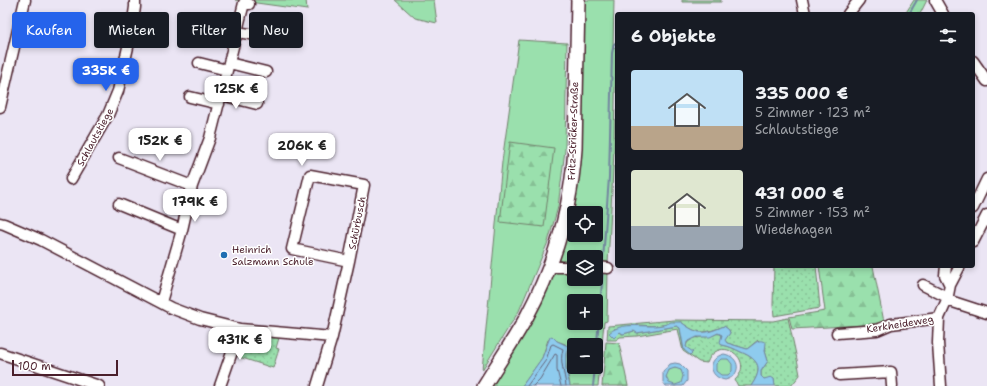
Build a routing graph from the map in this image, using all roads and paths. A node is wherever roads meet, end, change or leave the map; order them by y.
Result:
1 (25, 0) edge
2 (135, 0) edge
3 (578, 0) edge
4 (802, 0) edge
5 (859, 0) edge
6 (935, 0) edge
7 (249, 4) dead end
8 (805, 12) edge
9 (850, 12) edge
10 (942, 12) edge
11 (241, 16) edge
12 (233, 48) edge
13 (199, 63) dead end
14 (975, 64) edge
15 (228, 67) junction
16 (266, 72) dead end
17 (987, 81) edge
18 (190, 97) dead end
19 (220, 100) junction
20 (257, 104) dead end
21 (0, 107) edge
22 (119, 158) dead end
23 (71, 179) dead end
24 (987, 180) edge
25 (192, 186) junction
26 (119, 204) dead end
27 (975, 204) edge
28 (987, 215) edge
29 (0, 223) edge
30 (182, 230) junction
31 (975, 238) edge
32 (349, 261) junction
33 (550, 267) junction
34 (567, 267) edge
35 (603, 268) edge
36 (608, 268) dead end
37 (946, 268) edge
38 (959, 268) edge
39 (922, 285) dead end
40 (950, 285) junction
41 (947, 299) junction
42 (160, 302) junction
43 (987, 313) edge
44 (939, 318) junction
45 (240, 329) junction
46 (837, 333) dead end
47 (332, 337) junction
48 (0, 353) edge
49 (840, 375) dead end
50 (96, 386) edge
51 (220, 386) edge
52 (317, 386) edge
53 (484, 386) edge
54 (892, 386) edge
55 (941, 386) edge

1 - 21 street
2 - 23 street, Schlautstiege
3 - 33 main road, Fritz-Stricker-Straße
4 - 8 street
5 - 9 street
6 - 10 street
7 - 11 street
12 - 15 street
13 - 15 street
14 - 17 street
15 - 16 street
15 - 19 street
18 - 19 street
19 - 20 street
19 - 25 street
22 - 25 street
24 - 27 street
25 - 30 street
26 - 30 street
28 - 31 street
29 - 42 street
30 - 42 street
32 - 32 street, Schürbusch
32 - 47 street, Schürbusch
33 - 34 street
33 - 53 main road, Fritz-Stricker-Straße
35 - 36 street
37 - 40 street, Kerkheideweg
38 - 40 street, Kerkheideweg
39 - 41 street
40 - 41 street, Kerkheideweg
41 - 43 street
41 - 44 street, Kerkheideweg
42 - 45 street
44 - 46 street, Kerkheideweg
44 - 55 street, Kerkheideweg
45 - 47 street
45 - 51 street
47 - 52 street, Schürbusch
48 - 50 street
49 - 54 street

